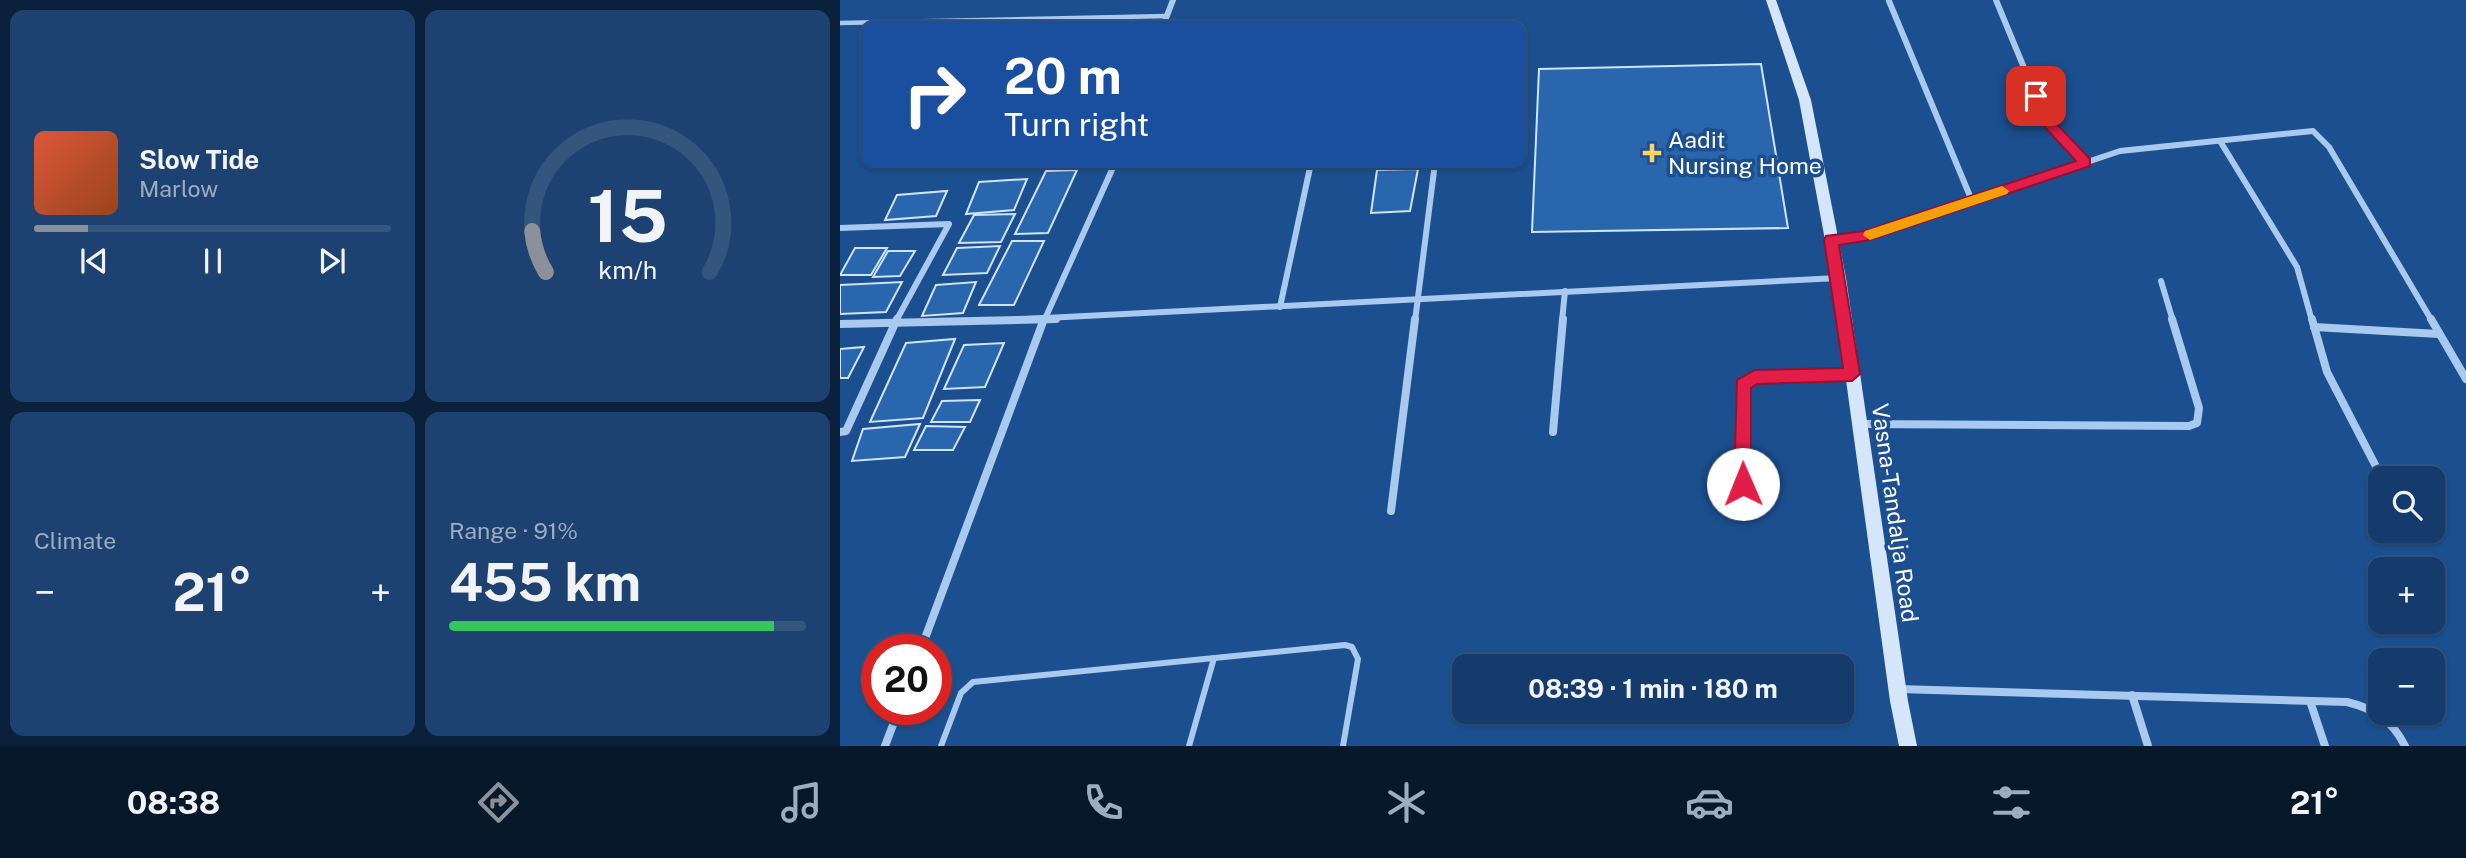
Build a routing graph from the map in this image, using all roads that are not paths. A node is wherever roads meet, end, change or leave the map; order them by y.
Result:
1 (1173, 0) edge
2 (1771, 0) edge
3 (1996, 0) edge
4 (1889, 1) edge
5 (1167, 16) junction
6 (933, 21) edge
7 (1165, 21) edge
8 (840, 23) edge
9 (861, 23) edge
10 (2220, 141) junction
11 (2086, 163) junction
12 (1113, 168) edge
13 (1310, 168) edge
14 (1434, 168) edge
15 (1972, 201) junction
16 (840, 228) edge
17 (1831, 240) junction
18 (1839, 278) junction
19 (2161, 281) dead end
20 (1565, 291) junction
21 (1420, 299) junction
22 (1280, 307) junction
23 (1045, 320) junction
24 (896, 322) junction
25 (840, 324) edge
26 (2314, 327) junction
27 (2439, 334) junction
28 (2463, 369) edge
29 (1852, 374) junction
30 (2466, 379) edge
31 (1860, 424) junction
32 (840, 432) edge
33 (1553, 432) dead end
34 (2376, 466) edge
35 (1743, 484) dead end
36 (1391, 512) dead end
37 (927, 634) edge
38 (1214, 658) junction
39 (1898, 689) junction
40 (2132, 695) junction
41 (2310, 701) junction
42 (893, 725) edge
43 (885, 746) edge
44 (941, 746) edge
45 (1189, 746) edge
46 (1343, 746) edge
47 (1908, 746) edge
48 (2148, 746) edge
49 (2325, 746) edge
50 (2405, 746) edge

1 - 5 street
2 - 17 street, Vasna-Tandalja Road
3 - 11 street
4 - 15 street
5 - 6 lane
5 - 7 street
8 - 9 lane
10 - 11 street
10 - 26 street
10 - 27 street
11 - 15 street
12 - 23 street
13 - 22 street
14 - 21 street
15 - 17 street
16 - 24 street
17 - 18 street, Vasna-Tandalja Road
18 - 20 street
18 - 29 street, Vasna-Tandalja Road
19 - 31 street
20 - 21 street
20 - 33 street
21 - 22 street
21 - 36 street
22 - 23 street
23 - 24 street
23 - 37 street
24 - 25 street
24 - 32 street
26 - 27 street
26 - 34 street
27 - 28 street
28 - 30 street
29 - 31 street, Vasna-Tandalja Road
29 - 35 lane
31 - 39 street, Vasna-Tandalja Road
38 - 44 lane
38 - 45 lane
38 - 46 lane
39 - 40 street
39 - 47 street, Vasna-Tandalja Road
40 - 41 street
40 - 48 street
41 - 49 street
41 - 50 street
42 - 43 street

